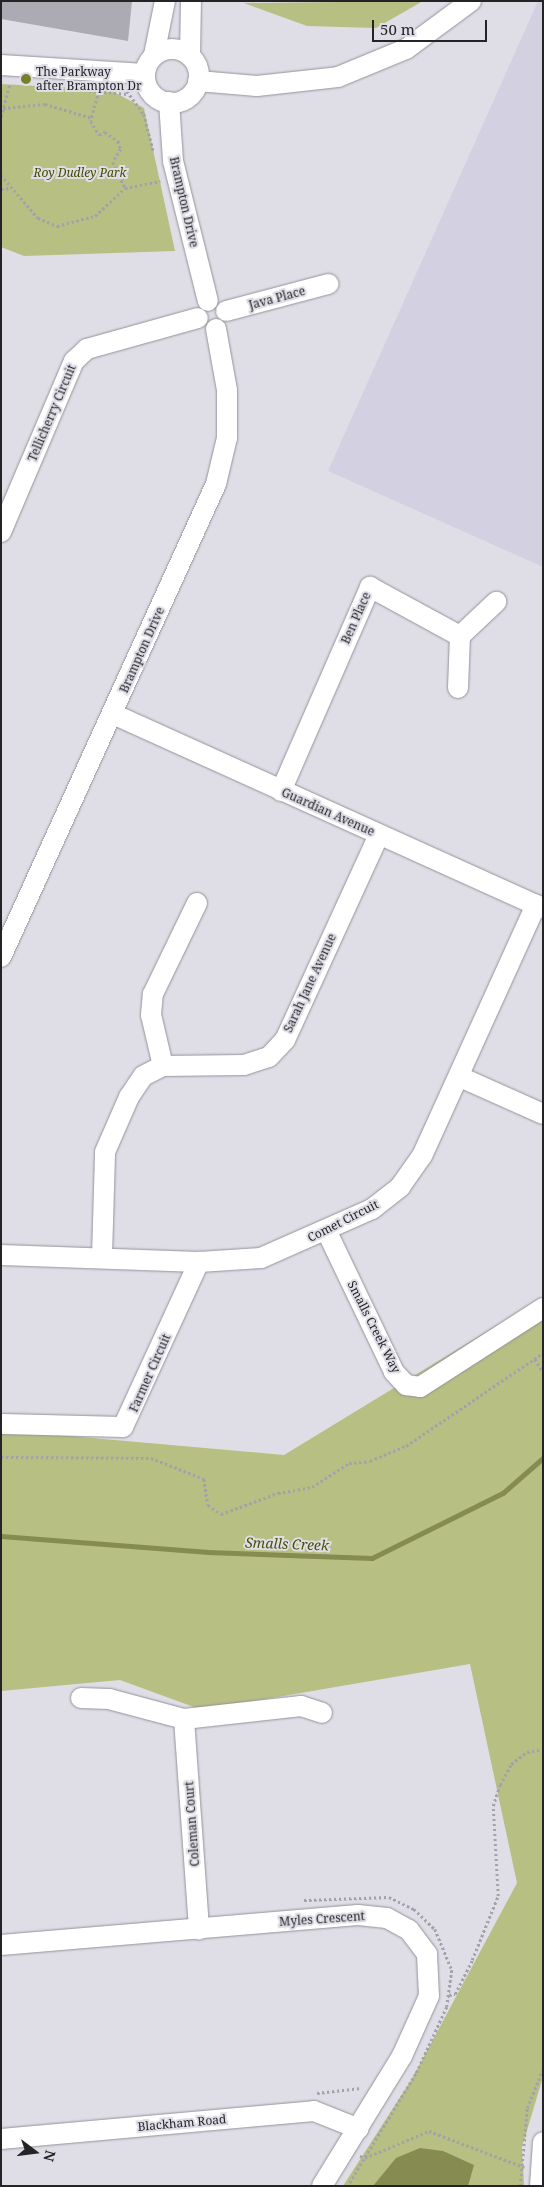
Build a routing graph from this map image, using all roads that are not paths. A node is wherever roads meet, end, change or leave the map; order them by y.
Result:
1 (165, 1) edge
2 (190, 1) edge
3 (471, 1) edge
4 (154, 55) junction
5 (190, 56) junction
6 (6, 74) edge
7 (138, 75) junction
8 (198, 81) junction
9 (168, 102) junction
10 (328, 284) dead end
11 (208, 301) junction
12 (226, 311) junction
13 (198, 318) junction
14 (216, 330) junction
15 (1, 532) edge
16 (496, 602) dead end
17 (460, 636) junction
18 (458, 688) dead end
19 (113, 714) junction
20 (280, 790) junction
21 (378, 834) junction
22 (197, 904) dead end
23 (539, 906) edge
24 (6, 932) edge
25 (1, 957) edge
26 (163, 1066) junction
27 (460, 1077) junction
28 (543, 1114) edge
29 (327, 1232) junction
30 (1, 1255) edge
31 (102, 1256) junction
32 (199, 1262) junction
33 (543, 1308) edge
34 (1, 1424) edge
35 (81, 1698) dead end
36 (322, 1713) dead end
37 (184, 1719) junction
38 (199, 1929) junction
39 (1, 1945) edge
40 (359, 2129) junction
41 (1, 2139) edge
42 (543, 2142) edge
43 (539, 2176) edge
44 (322, 2186) edge

1 - 4 street
2 - 5 street
3 - 8 street
4 - 5 street
4 - 7 street
5 - 8 street
6 - 7 street
7 - 9 street
8 - 9 street
9 - 11 street, Brampton Drive
10 - 12 street, Java Place
11 - 12 street
11 - 13 street
12 - 14 street
13 - 14 street
13 - 15 street, Tellicherry Circuit
14 - 19 street, Brampton Drive
16 - 17 street
17 - 18 street
17 - 20 street, Ben Place
19 - 20 street, Guardian Avenue
19 - 24 street, Brampton Drive
20 - 21 street, Guardian Avenue
21 - 23 street, Guardian Avenue
21 - 26 street, Sarah Jane Avenue
22 - 26 street
23 - 27 street, Comet Circuit
24 - 25 street, Brampton Drive
26 - 31 street, Sarah Jane Avenue
27 - 28 street
27 - 29 street, Comet Circuit
29 - 32 street, Comet Circuit
29 - 33 street, Smalls Creek Way
30 - 31 street, Comet Circuit
31 - 32 street, Comet Circuit
32 - 34 street, Farmer Circuit
35 - 37 street
36 - 37 street
37 - 38 street, Coleman Court
38 - 39 street, Myles Crescent
38 - 40 street, Myles Crescent
40 - 41 street, Blackham Road
40 - 44 street, Myles Crescent
42 - 43 street

